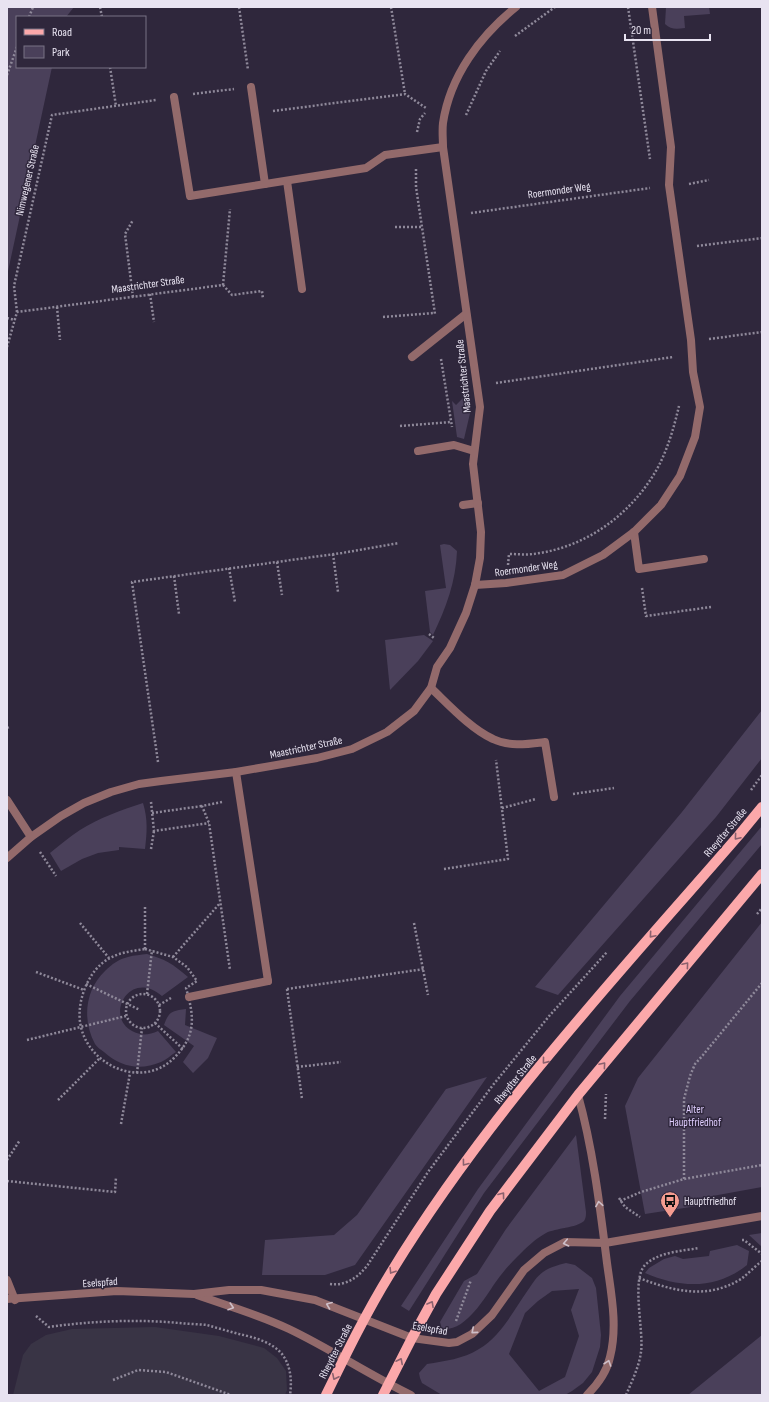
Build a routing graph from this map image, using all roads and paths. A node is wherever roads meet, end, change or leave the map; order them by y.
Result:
1 (239, 7) edge
2 (391, 7) edge
3 (516, 7) edge
4 (555, 7) edge
5 (628, 7) edge
6 (652, 7) edge
7 (510, 40) dead end
8 (502, 49) dead end
9 (16, 50) edge
10 (110, 68) edge
11 (7, 75) edge
12 (251, 87) junction
13 (405, 94) junction
14 (174, 97) junction
15 (116, 106) junction
16 (428, 110) dead end
17 (255, 113) junction
18 (465, 117) dead end
19 (443, 147) junction
20 (650, 164) dead end
21 (416, 167) dead end
22 (709, 180) dead end
23 (287, 181) junction
24 (688, 183) dead end
25 (266, 184) junction
26 (669, 185) junction
27 (233, 188) junction
28 (452, 216) junction
29 (133, 220) dead end
30 (395, 227) dead end
31 (422, 227) junction
32 (762, 238) edge
33 (678, 248) junction
34 (223, 285) junction
35 (302, 289) dead end
36 (150, 294) junction
37 (133, 297) junction
38 (263, 299) dead end
39 (57, 307) junction
40 (17, 312) junction
41 (434, 313) junction
42 (466, 314) junction
43 (383, 317) dead end
44 (7, 318) edge
45 (15, 320) junction
46 (154, 322) dead end
47 (762, 332) edge
48 (438, 336) junction
49 (60, 340) dead end
50 (691, 340) junction
51 (7, 347) edge
52 (692, 354) junction
53 (412, 357) dead end
54 (477, 386) junction
55 (680, 402) dead end
56 (451, 422) junction
57 (400, 426) dead end
58 (454, 445) junction
59 (418, 451) dead end
60 (474, 451) junction
61 (478, 503) junction
62 (463, 505) dead end
63 (634, 532) junction
64 (399, 543) dead end
65 (333, 554) junction
66 (509, 554) dead end
67 (704, 559) dead end
68 (276, 562) junction
69 (229, 568) junction
70 (639, 569) junction
71 (174, 576) junction
72 (475, 585) junction
73 (338, 592) dead end
74 (282, 595) dead end
75 (235, 602) dead end
76 (711, 607) dead end
77 (179, 614) dead end
78 (431, 688) junction
79 (493, 739) junction
80 (236, 772) junction
81 (161, 781) junction
82 (147, 783) junction
83 (239, 797) junction
84 (554, 797) dead end
85 (7, 800) edge
86 (202, 806) junction
87 (762, 807) edge
88 (152, 813) junction
89 (209, 823) junction
90 (154, 831) junction
91 (31, 837) junction
92 (151, 849) dead end
93 (7, 858) edge
94 (444, 869) dead end
95 (762, 874) edge
96 (56, 876) dead end
97 (220, 903) junction
98 (145, 906) dead end
99 (80, 923) dead end
100 (414, 923) dead end
101 (145, 949) junction
102 (152, 950) junction
103 (172, 957) junction
104 (109, 958) junction
105 (424, 969) junction
106 (36, 972) dead end
107 (230, 973) dead end
108 (268, 981) junction
109 (762, 983) edge
110 (86, 984) junction
111 (287, 989) junction
112 (84, 990) junction
113 (147, 994) junction
114 (428, 994) dead end
115 (189, 997) junction
116 (127, 1004) junction
117 (140, 1010) dead end
118 (126, 1016) junction
119 (550, 1016) dead end
120 (155, 1023) junction
121 (81, 1027) junction
122 (142, 1028) junction
123 (27, 1040) dead end
124 (183, 1048) junction
125 (100, 1058) junction
126 (341, 1062) dead end
127 (297, 1067) junction
128 (130, 1073) junction
129 (137, 1073) junction
130 (606, 1093) dead end
131 (578, 1095) junction
132 (302, 1099) dead end
133 (58, 1100) dead end
134 (606, 1123) dead end
135 (121, 1124) dead end
136 (20, 1140) dead end
137 (7, 1160) edge
138 (762, 1165) edge
139 (116, 1177) dead end
140 (684, 1179) junction
141 (7, 1181) edge
142 (618, 1196) dead end
143 (620, 1201) junction
144 (762, 1216) edge
145 (643, 1218) dead end
146 (737, 1241) dead end
147 (604, 1243) junction
148 (706, 1247) dead end
149 (762, 1254) edge
150 (762, 1261) edge
151 (474, 1274) dead end
152 (639, 1278) junction
153 (7, 1280) edge
154 (329, 1284) dead end
155 (194, 1294) junction
156 (11, 1299) edge
157 (365, 1319) junction
158 (454, 1325) dead end
159 (412, 1338) junction
160 (344, 1358) junction
161 (113, 1380) dead end
162 (388, 1384) junction
163 (231, 1395) edge
164 (289, 1395) edge
165 (326, 1395) edge
166 (383, 1395) edge
167 (410, 1395) edge
168 (587, 1395) edge
169 (626, 1395) edge

1 - 12 path
2 - 13 path
3 - 19 street, Maastrichter Straße
4 - 7 path
5 - 20 path
6 - 26 street, Roermonder Weg
8 - 18 path
9 - 11 path
10 - 15 path
12 - 14 path, Nimwegener Straße
12 - 17 street
13 - 16 path
13 - 17 path
14 - 15 path, Nimwegener Straße
14 - 27 street
15 - 40 path, Nimwegener Straße
17 - 25 street
19 - 23 street
19 - 28 street, Maastrichter Straße
21 - 31 path
22 - 24 path
23 - 25 street
23 - 35 street
25 - 27 street
26 - 28 path, Roermonder Weg
26 - 33 street, Roermonder Weg
27 - 34 path
28 - 42 street, Maastrichter Straße
29 - 37 path
30 - 31 path
31 - 41 path
32 - 33 path
33 - 50 street, Roermonder Weg
34 - 36 path, Maastrichter Straße
34 - 38 path
36 - 37 path, Maastrichter Straße
36 - 46 path
37 - 39 path, Maastrichter Straße
39 - 40 path, Maastrichter Straße
39 - 49 path
40 - 45 path
41 - 43 path
41 - 48 path
42 - 48 street
42 - 54 street, Maastrichter Straße
44 - 45 path
45 - 51 path
47 - 50 path
48 - 53 street
48 - 56 path
50 - 52 street, Roermonder Weg
52 - 54 path
52 - 63 street, Roermonder Weg
54 - 60 street, Maastrichter Straße
55 - 66 path
56 - 57 path
56 - 58 path
58 - 59 street
58 - 60 street
60 - 61 street, Maastrichter Straße
61 - 62 street
61 - 72 street, Maastrichter Straße
63 - 70 street
63 - 72 street, Roermonder Weg
64 - 65 path
65 - 68 path
65 - 73 path
67 - 70 street
68 - 69 path
68 - 74 path
69 - 71 path
69 - 75 path
70 - 76 path
71 - 77 path
71 - 81 path
72 - 78 street, Maastrichter Straße
78 - 79 street
78 - 80 street, Maastrichter Straße
79 - 84 street
79 - 94 path
80 - 81 street, Maastrichter Straße
80 - 83 street
81 - 82 street, Maastrichter Straße
82 - 88 path
82 - 91 street, Maastrichter Straße
83 - 86 path
83 - 108 street
85 - 91 street
86 - 88 path
86 - 89 path
87 -> 157 main road, Rheydter Straße
88 - 90 path
89 - 90 path
89 - 97 path
90 - 92 path
91 - 93 street, Maastrichter Straße
91 - 96 path
131 -> 95 main road
97 - 103 path
97 - 107 path
98 - 101 path
99 - 104 path
100 - 105 path
101 - 102 path
101 - 104 path
102 - 103 path
102 - 113 path
103 - 115 path
104 - 110 path
105 - 111 path
105 - 114 path
106 - 112 path
108 - 111 path
108 - 115 street
109 - 140 path
110 - 112 path
110 - 116 path
111 - 127 path
112 - 121 path
113 - 116 path
113 - 120 path
115 - 124 path
116 - 117 path
116 - 118 path
118 - 121 path
118 - 122 path
119 - 154 path
120 - 122 path
120 - 124 path
121 - 123 path
121 - 125 path
122 - 129 path
124 - 129 path
125 - 128 path
125 - 133 path
126 - 127 path
127 - 132 path
128 - 129 path
128 - 135 path
130 - 134 path
147 -> 131 street
159 -> 131 main road
136 - 137 path
138 - 140 path
139 - 141 path
140 - 143 path
142 - 143 path
143 - 145 path
144 - 147 street, Eselspfad
146 - 149 path
147 -> 159 street, Eselspfad
168 -> 147 street
148 - 152 path
150 - 152 path
151 - 158 path
152 - 169 path
153 - 156 street
155 - 156 street, Eselspfad
157 -> 155 street, Eselspfad
155 -> 160 street, Eselspfad
156 - 164 path
157 - 159 street, Eselspfad
157 - 160 main road, Rheydter Straße
162 -> 159 main road
160 - 162 street, Eselspfad
160 -> 165 main road, Rheydter Straße
161 - 163 path
162 - 166 main road
162 - 167 street, Eselspfad

